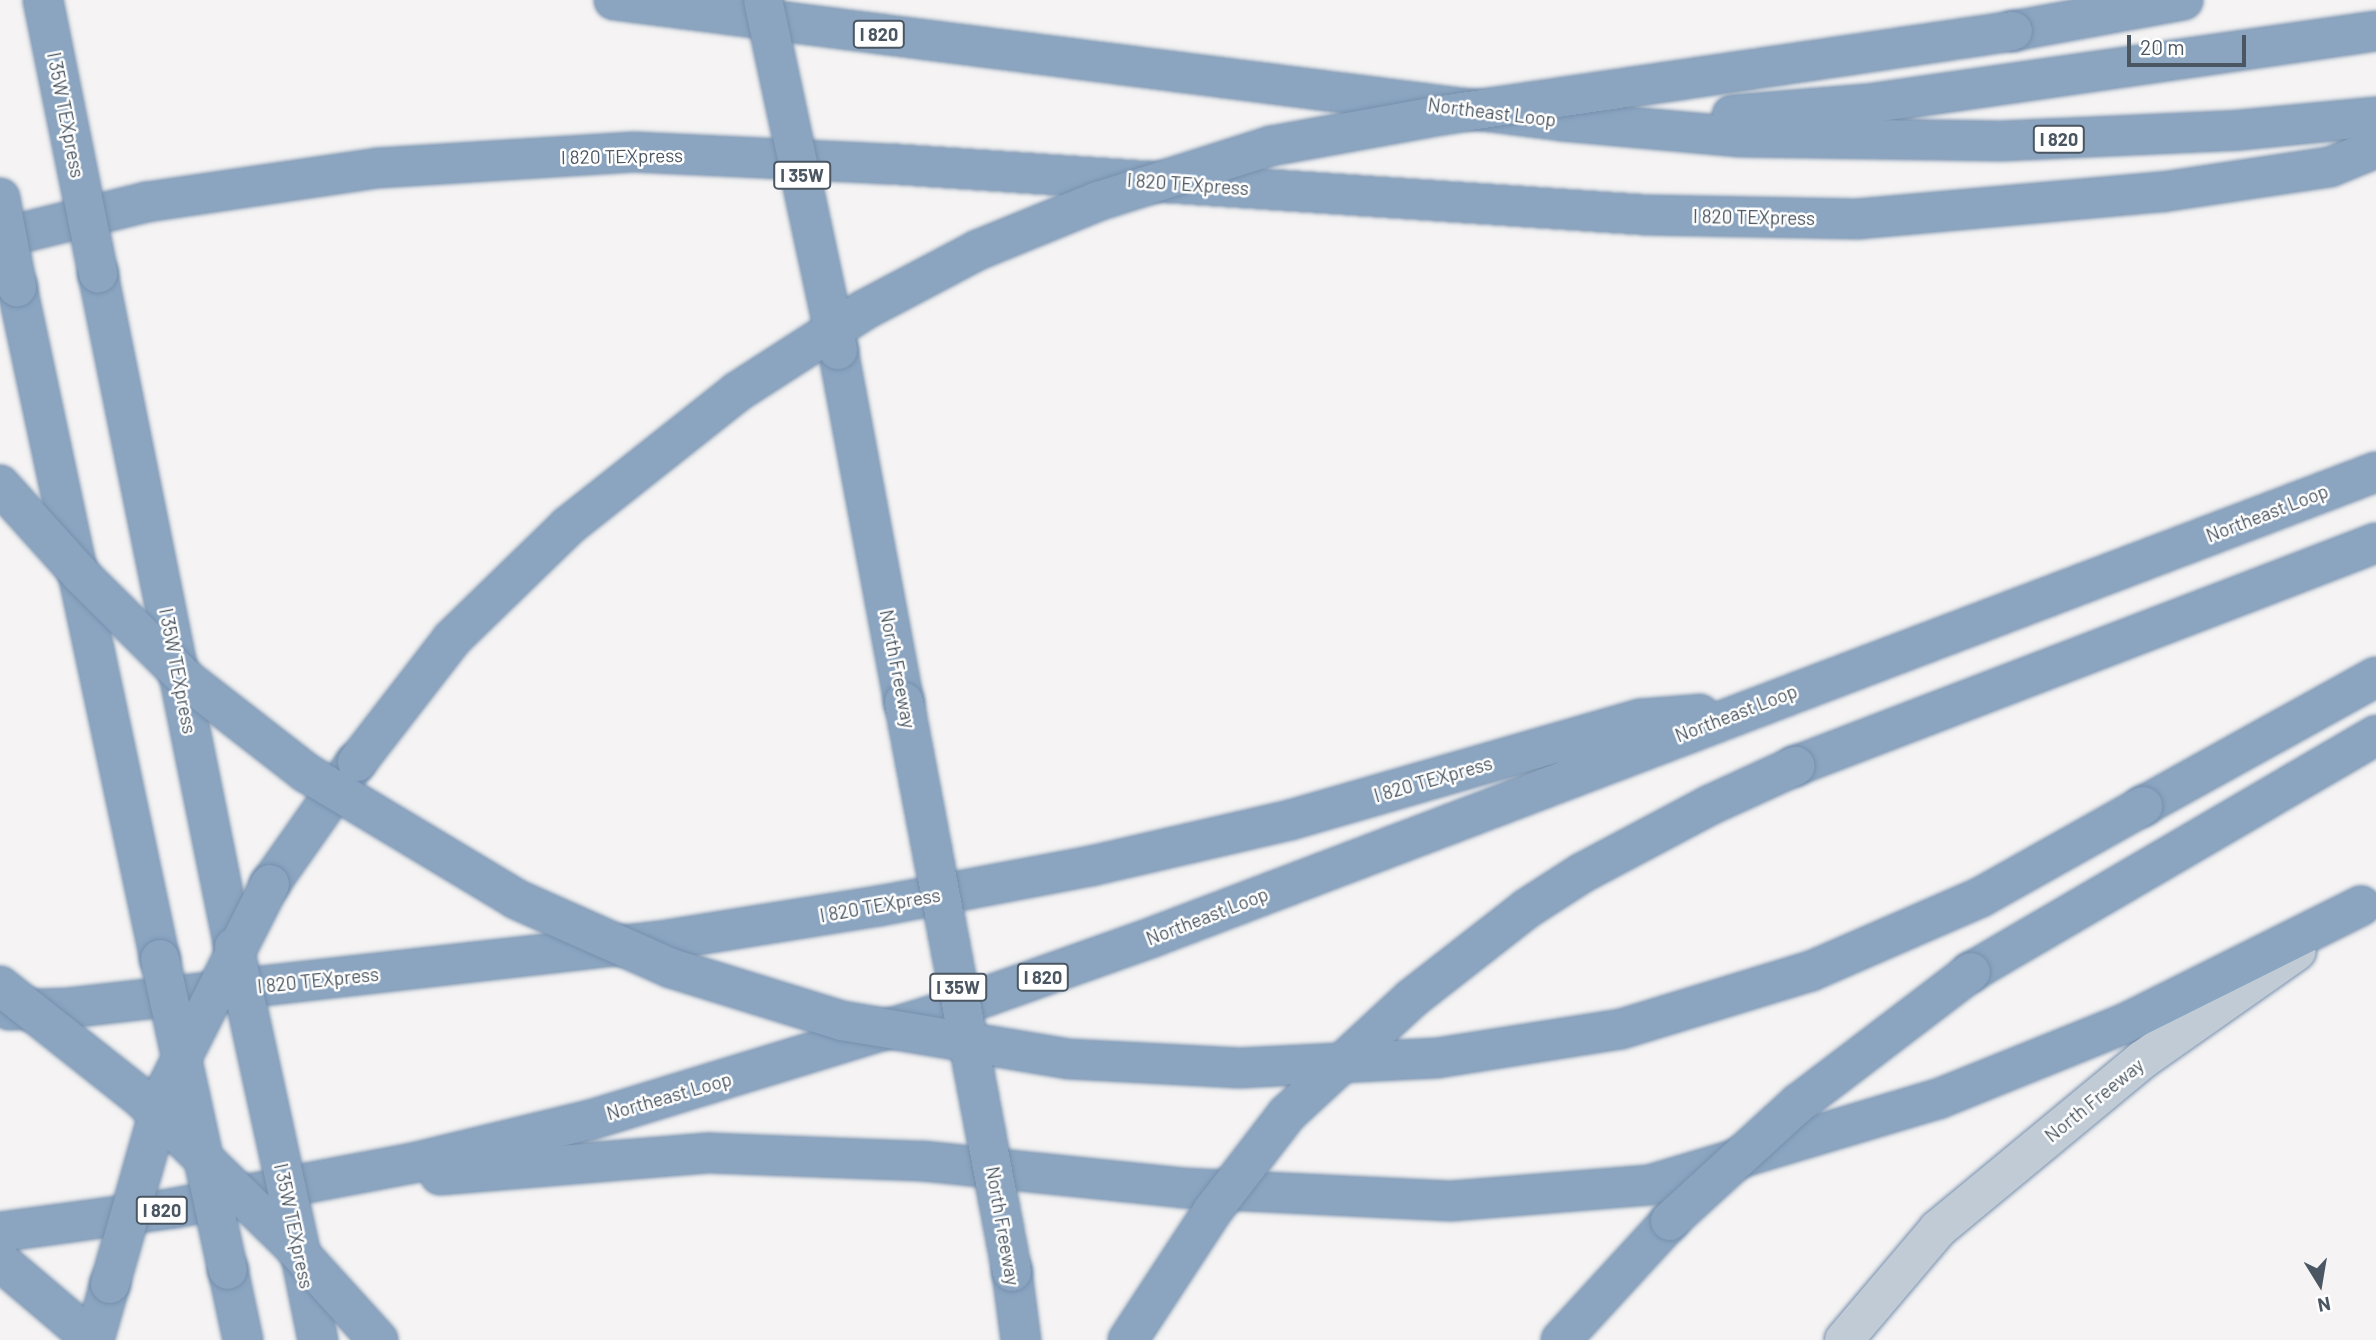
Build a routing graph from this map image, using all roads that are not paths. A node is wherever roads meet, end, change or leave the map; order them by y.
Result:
1 (43, 0) edge
2 (614, 0) edge
3 (763, 0) edge
4 (2183, 0) edge
5 (2376, 31) edge
6 (2376, 117) edge
7 (1562, 121) junction
8 (2376, 148) edge
9 (0, 198) edge
10 (0, 238) edge
11 (2376, 472) edge
12 (0, 485) edge
13 (2376, 543) edge
14 (2376, 677) edge
15 (1744, 710) junction
16 (2376, 735) edge
17 (2368, 901) edge
18 (0, 986) edge
19 (0, 1010) edge
20 (322, 1180) junction
21 (0, 1231) edge
22 (0, 1261) edge
23 (110, 1284) junction
24 (93, 1340) edge
25 (107, 1340) edge
26 (243, 1340) edge
27 (318, 1340) edge
28 (378, 1340) edge
29 (1021, 1340) edge
30 (1128, 1340) edge
31 (1561, 1340) edge
32 (1844, 1340) edge

1 - 27 highway, I 35W TEXpress, bridge
2 - 7 highway, Northeast Loop / I 820
3 - 29 highway, North Freeway / I 35W, bridge
4 - 23 highway, bridge
5 - 7 highway
6 - 7 highway, Northeast Loop / I 820
8 - 10 highway, I 820 TEXpress
9 - 26 highway, bridge
11 - 15 highway, Northeast Loop / I 820
12 - 14 highway, bridge
13 - 30 highway, bridge
15 - 19 highway, I 820 TEXpress
15 - 20 highway, Northeast Loop / I 820
16 - 31 highway, bridge
17 - 20 highway
17 - 32 main road, North Freeway
18 - 28 highway, bridge
20 - 21 highway, Northeast Loop / I 820
22 - 24 highway
23 - 24 highway
23 - 25 highway

